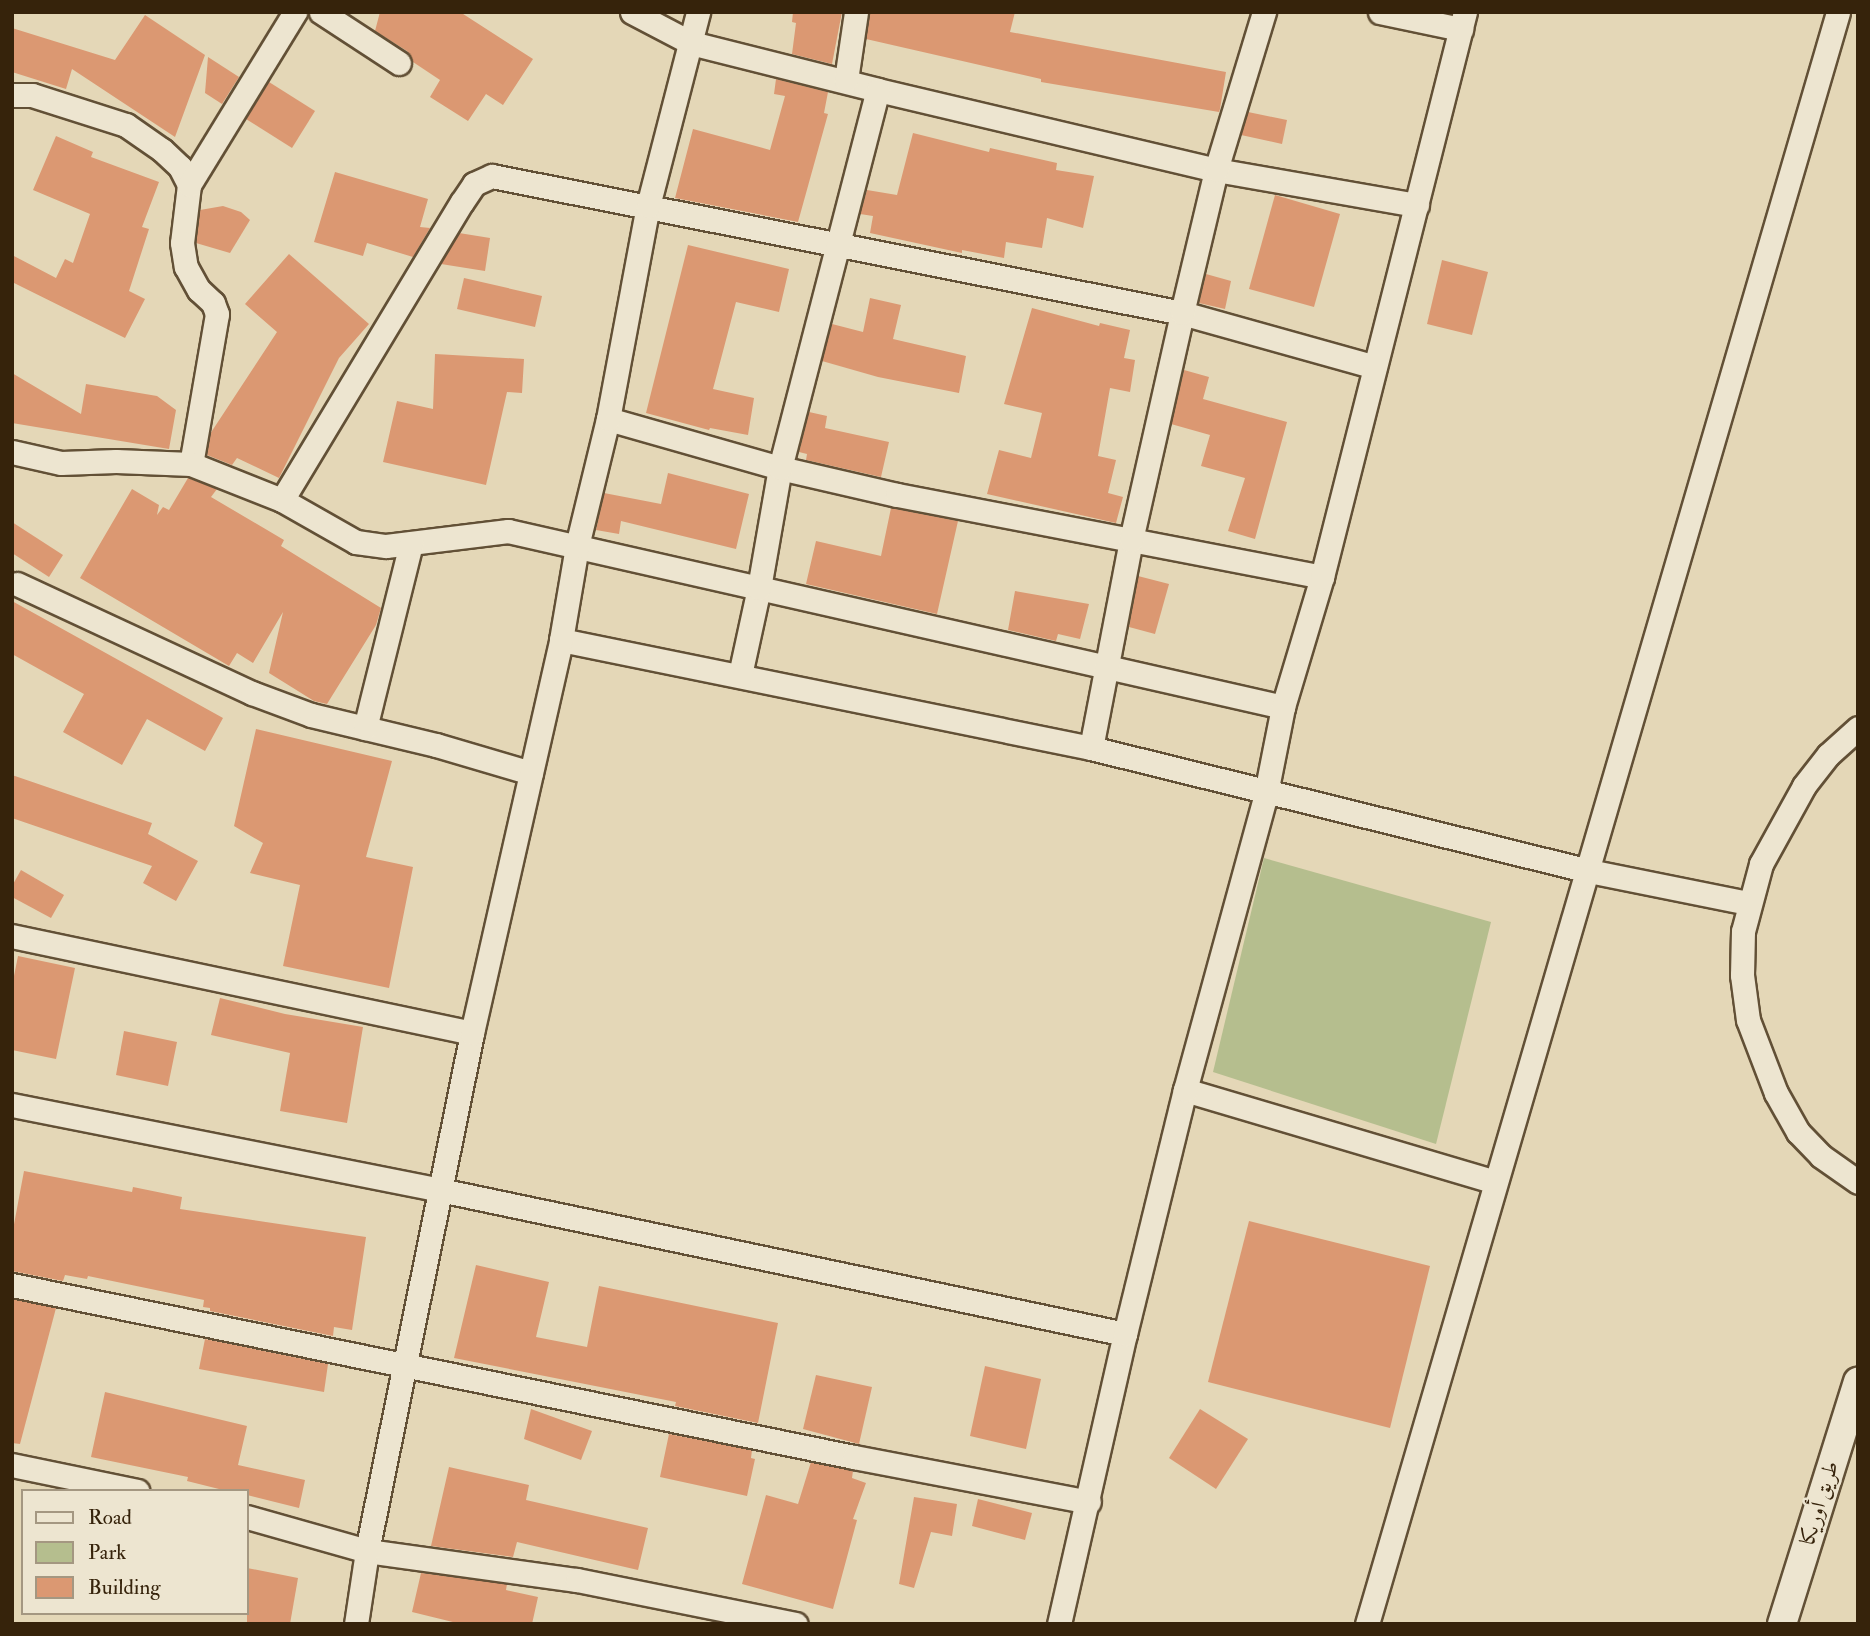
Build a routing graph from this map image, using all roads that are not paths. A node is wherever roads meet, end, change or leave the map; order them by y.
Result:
1 (296, 12) edge
2 (321, 12) edge
3 (632, 12) edge
4 (698, 12) edge
5 (856, 12) edge
6 (1265, 12) edge
7 (1380, 12) edge
8 (1838, 12) edge
9 (1463, 20) edge
10 (691, 43) junction
11 (399, 63) dead end
12 (846, 80) junction
13 (878, 90) junction
14 (12, 95) edge
15 (1216, 170) junction
16 (189, 185) junction
17 (1417, 205) junction
18 (648, 206) junction
19 (839, 242) junction
20 (1182, 313) junction
21 (1375, 367) junction
22 (608, 419) junction
23 (12, 452) edge
24 (191, 464) junction
25 (780, 468) junction
26 (282, 500) junction
27 (1131, 540) junction
28 (411, 544) junction
29 (577, 546) junction
30 (1322, 577) junction
31 (17, 584) dead end
32 (759, 588) junction
33 (561, 640) junction
34 (1106, 667) junction
35 (740, 675) junction
36 (1283, 706) junction
37 (365, 728) junction
38 (1858, 728) edge
39 (1091, 748) junction
40 (531, 773) junction
41 (1266, 793) junction
42 (1589, 871) junction
43 (1748, 903) junction
44 (12, 936) edge
45 (472, 1033) junction
46 (1185, 1090) junction
47 (12, 1105) edge
48 (1495, 1182) junction
49 (1858, 1182) edge
50 (440, 1190) junction
51 (12, 1285) edge
52 (1125, 1334) junction
53 (405, 1366) junction
54 (1858, 1382) edge
55 (12, 1465) edge
56 (127, 1489) edge
57 (1089, 1502) junction
58 (248, 1517) edge
59 (367, 1551) junction
60 (356, 1624) edge
61 (796, 1624) edge
62 (1059, 1624) edge
63 (1367, 1624) edge
64 (1782, 1624) edge

1 - 16 street
2 - 11 street
3 - 10 street
4 - 10 street
5 - 12 street
6 - 15 street
7 - 9 street
8 - 42 street
9 - 17 street
10 - 12 street
10 - 18 street
12 - 13 street
13 - 15 street
13 - 19 street
14 - 16 street
15 - 17 street
15 - 20 street
16 - 24 street
17 - 21 street
18 - 19 street
18 - 22 street
18 - 26 street
19 - 20 street
19 - 25 street
20 - 21 street
20 - 27 street
21 - 30 street
22 - 25 street
22 - 29 street
23 - 24 street
24 - 26 street
25 - 27 street
25 - 32 street
26 - 28 street
27 - 30 street
27 - 34 street
28 - 29 street
28 - 37 street
29 - 32 street
29 - 33 street
30 - 36 street
31 - 37 street
32 - 34 street
32 - 35 street
33 - 35 street
33 - 40 street
34 - 36 street
34 - 39 street
35 - 39 street
36 - 41 street
37 - 40 street
38 - 43 street
39 - 41 street
40 - 45 street
41 - 42 street
41 - 46 street
42 - 43 street
42 - 48 street
43 - 49 street
44 - 45 street
45 - 50 street
46 - 48 street
46 - 52 street
47 - 50 street
48 - 63 street
50 - 52 street
50 - 53 street
51 - 53 street
52 - 57 street
53 - 57 street
53 - 59 street
54 - 64 street, طريق أوريكا
55 - 56 street
57 - 62 street
58 - 59 street
59 - 60 street
59 - 61 street

